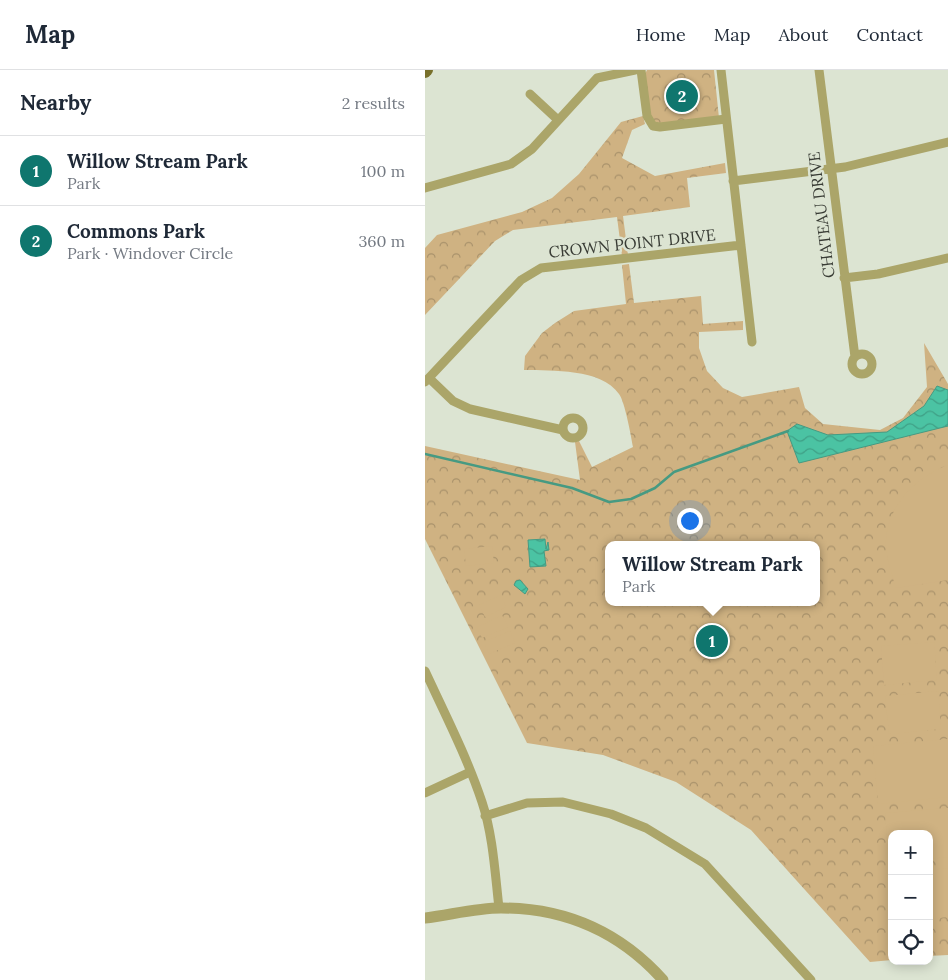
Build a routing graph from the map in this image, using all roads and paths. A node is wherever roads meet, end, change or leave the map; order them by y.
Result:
1 (635, 70) edge
2 (641, 70) edge
3 (721, 70) edge
4 (819, 70) edge
5 (530, 94) dead end
6 (726, 119) junction
7 (559, 120) junction
8 (948, 142) edge
9 (831, 169) junction
10 (733, 180) junction
11 (425, 188) edge
12 (741, 245) junction
13 (948, 258) edge
14 (844, 278) junction
15 (752, 342) dead end
16 (855, 357) dead end
17 (427, 380) edge
18 (563, 430) dead end
19 (426, 678) edge
20 (470, 772) junction
21 (425, 793) edge
22 (485, 816) junction
23 (499, 908) junction
24 (425, 918) edge
25 (663, 980) edge
26 (811, 980) edge

1 - 7 street
2 - 6 street
3 - 6 street
4 - 9 street, CHATEAU DRIVE
5 - 7 street
6 - 10 street
7 - 11 street
8 - 9 street
9 - 10 street
9 - 14 street, CHATEAU DRIVE
10 - 12 street
12 - 15 street
12 - 17 street, CROWN POINT DRIVE
13 - 14 street
14 - 16 street, CHATEAU DRIVE
17 - 18 street
19 - 20 street
20 - 21 street
20 - 22 street
22 - 23 street
22 - 26 street
23 - 24 street
23 - 25 street

